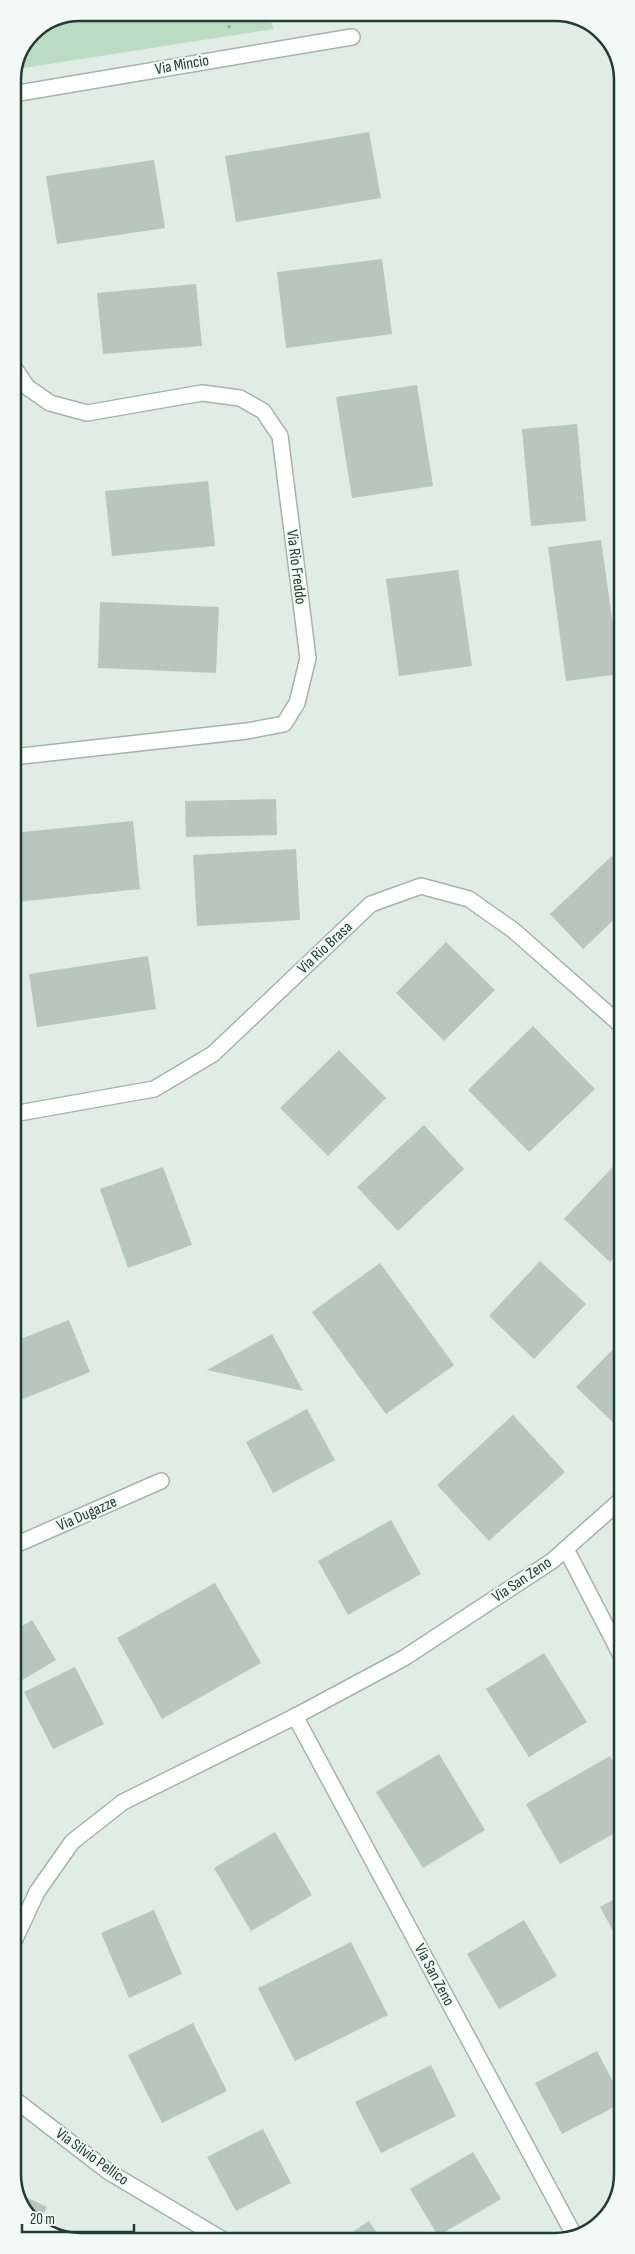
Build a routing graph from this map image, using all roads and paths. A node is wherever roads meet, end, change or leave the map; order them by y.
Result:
1 (352, 37) dead end
2 (21, 92) edge
3 (21, 378) edge
4 (21, 756) edge
5 (614, 1019) edge
6 (21, 1113) edge
7 (161, 1481) dead end
8 (614, 1506) edge
9 (21, 1543) edge
10 (566, 1548) junction
11 (614, 1641) edge
12 (295, 1716) junction
13 (21, 1926) edge
14 (21, 2104) edge
15 (571, 2230) edge
16 (212, 2233) edge

1 - 2 street, Via Mincio
3 - 4 street, Via Rio Freddo
5 - 6 street, Via Rio Brasa
7 - 9 street, Via Dugazze
8 - 10 street, Via San Zeno
10 - 11 street, Via San Zeno
10 - 12 street, Via San Zeno
12 - 13 street, Via San Zeno
12 - 15 street, Via San Zeno
14 - 16 street, Via Silvio Pellico

